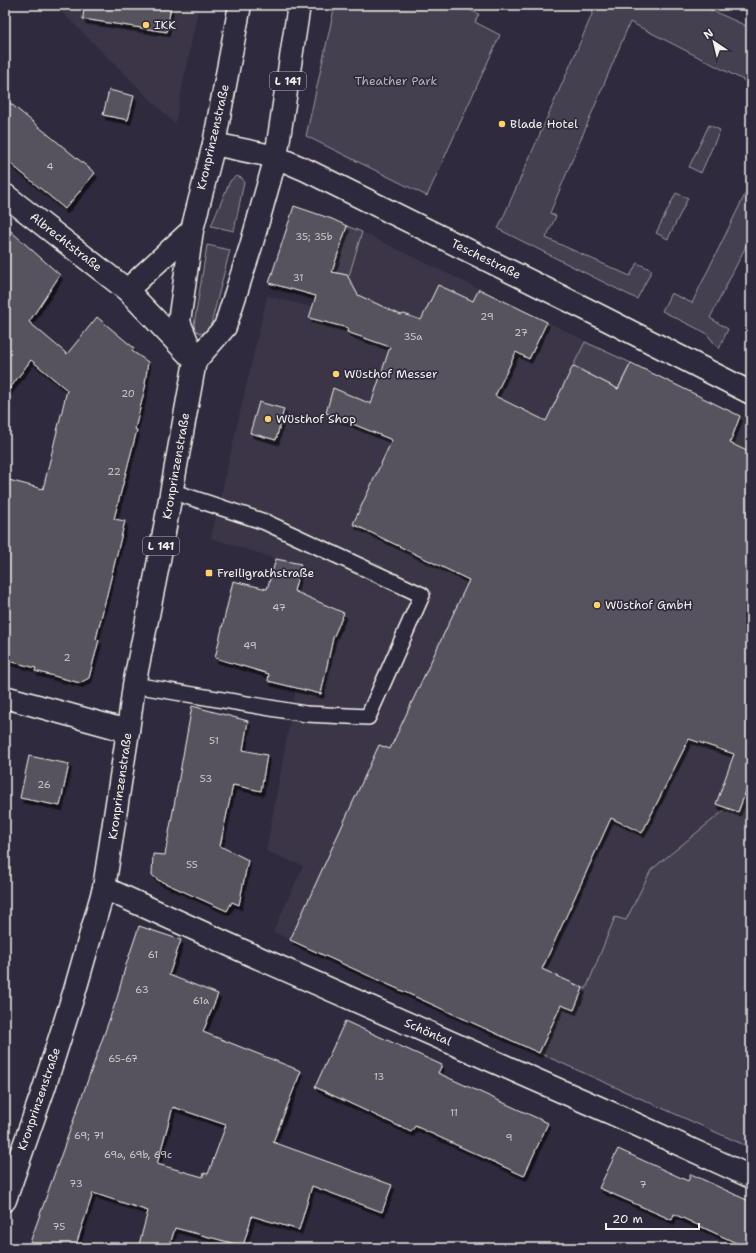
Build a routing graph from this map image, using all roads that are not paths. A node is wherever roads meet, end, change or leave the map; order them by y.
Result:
1 (240, 5) edge
2 (299, 5) edge
3 (214, 144) junction
4 (276, 157) junction
5 (5, 195) edge
6 (192, 230) junction
7 (127, 290) junction
8 (195, 361) junction
9 (751, 393) edge
10 (171, 491) junction
11 (134, 685) junction
12 (5, 697) edge
13 (128, 731) junction
14 (104, 888) junction
15 (751, 1177) edge
16 (5, 1200) edge

1 - 3 main road, Kronprinzenstraße
2 - 4 main road, L 141
3 - 4 main road, Teschestraße
3 - 6 main road, Kronprinzenstraße
4 - 8 main road, L 141
4 - 9 main road, Teschestraße
5 - 7 main road, Albrechtstraße
6 - 7 main road
6 - 8 main road, Kronprinzenstraße
7 - 8 main road, Albrechtstraße
8 - 10 main road, Kronprinzenstraße / L 141
10 - 11 main road, Kronprinzenstraße / L 141
10 - 11 lane
11 - 13 main road, Kronprinzenstraße / L 141
12 - 13 main road
13 - 14 main road, Kronprinzenstraße / L 141
14 - 15 main road, Schöntal
14 - 16 main road, Kronprinzenstraße / L 141

